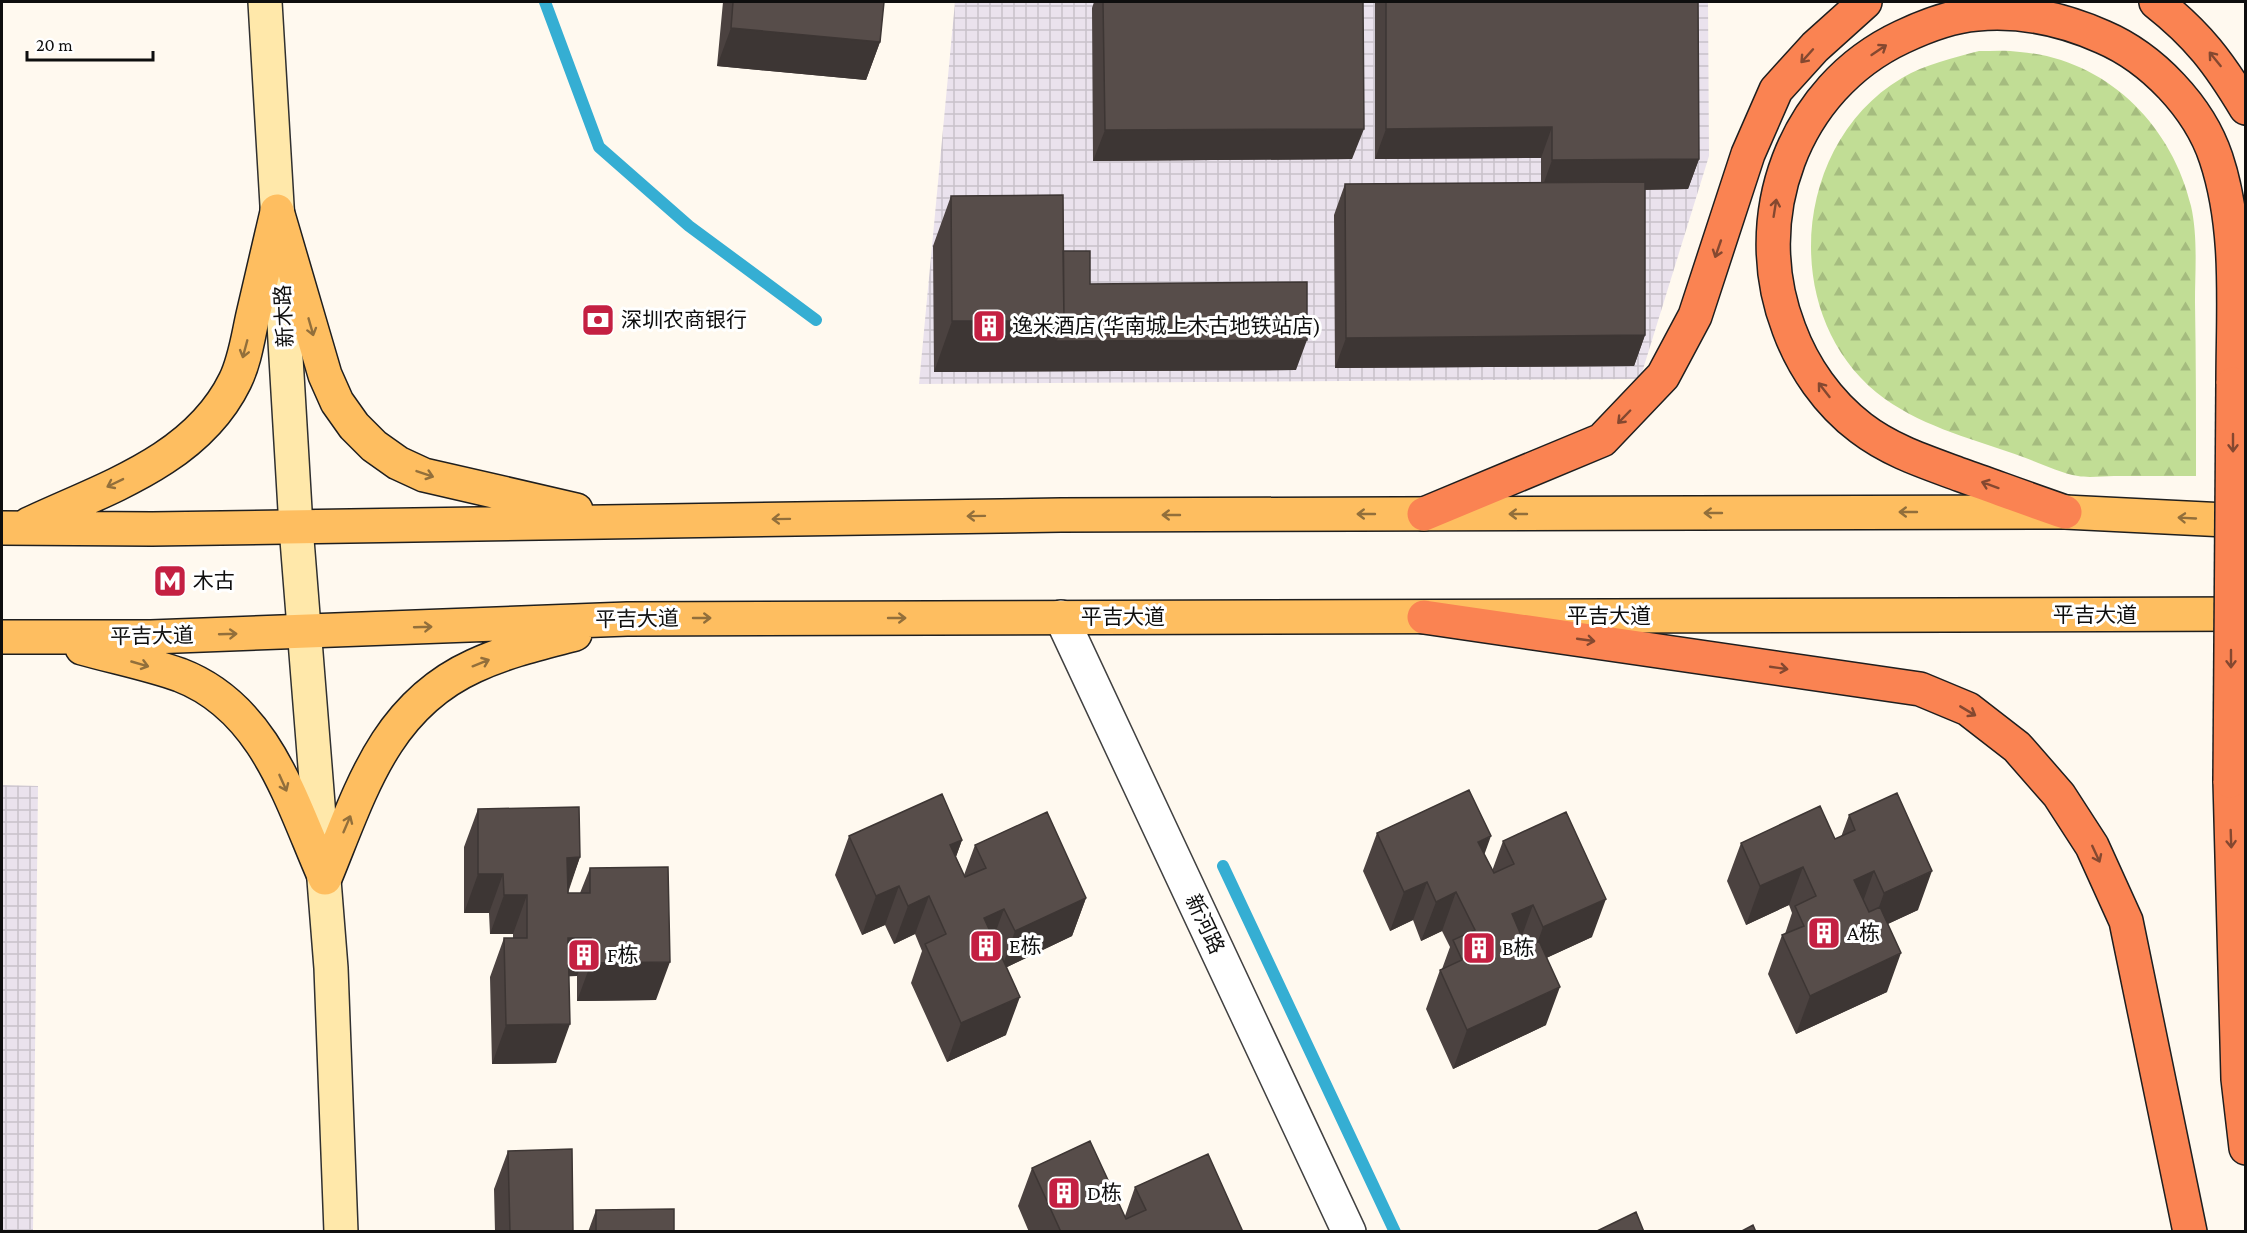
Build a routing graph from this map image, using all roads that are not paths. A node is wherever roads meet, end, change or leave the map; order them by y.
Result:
1 (265, 2) edge
2 (1865, 2) edge
3 (2157, 2) edge
4 (2246, 108) edge
5 (278, 210) junction
6 (2065, 512) junction
7 (1424, 514) junction
8 (625, 521) junction
9 (2246, 521) edge
10 (296, 527) junction
11 (11, 528) edge
12 (2246, 614) edge
13 (1424, 616) junction
14 (1061, 617) junction
15 (627, 619) junction
16 (303, 631) junction
17 (2, 637) edge
18 (43, 637) junction
19 (325, 878) junction
20 (2246, 1148) edge
21 (341, 1232) edge
22 (1348, 1232) edge
23 (2190, 1232) edge

1 - 5 street, 新木路
2 -> 7 highway
4 -> 3 highway
5 -> 8 main road
5 - 10 street, 新木路
5 -> 11 main road
6 -> 7 main road
9 -> 6 main road
6 -> 20 highway, bridge
7 -> 8 main road
8 - 10 main road
10 - 11 main road
10 - 16 street, 新木路
12 - 13 main road, 平吉大道
13 - 14 main road, 平吉大道
13 -> 23 highway
15 -> 14 main road, 平吉大道
14 - 22 street, 新河路
16 -> 15 main road, 平吉大道
19 -> 15 main road
18 -> 16 main road, 平吉大道
16 - 19 street, 新木路
17 - 18 main road, 平吉大道
18 -> 19 main road
19 - 21 street, 新木路

